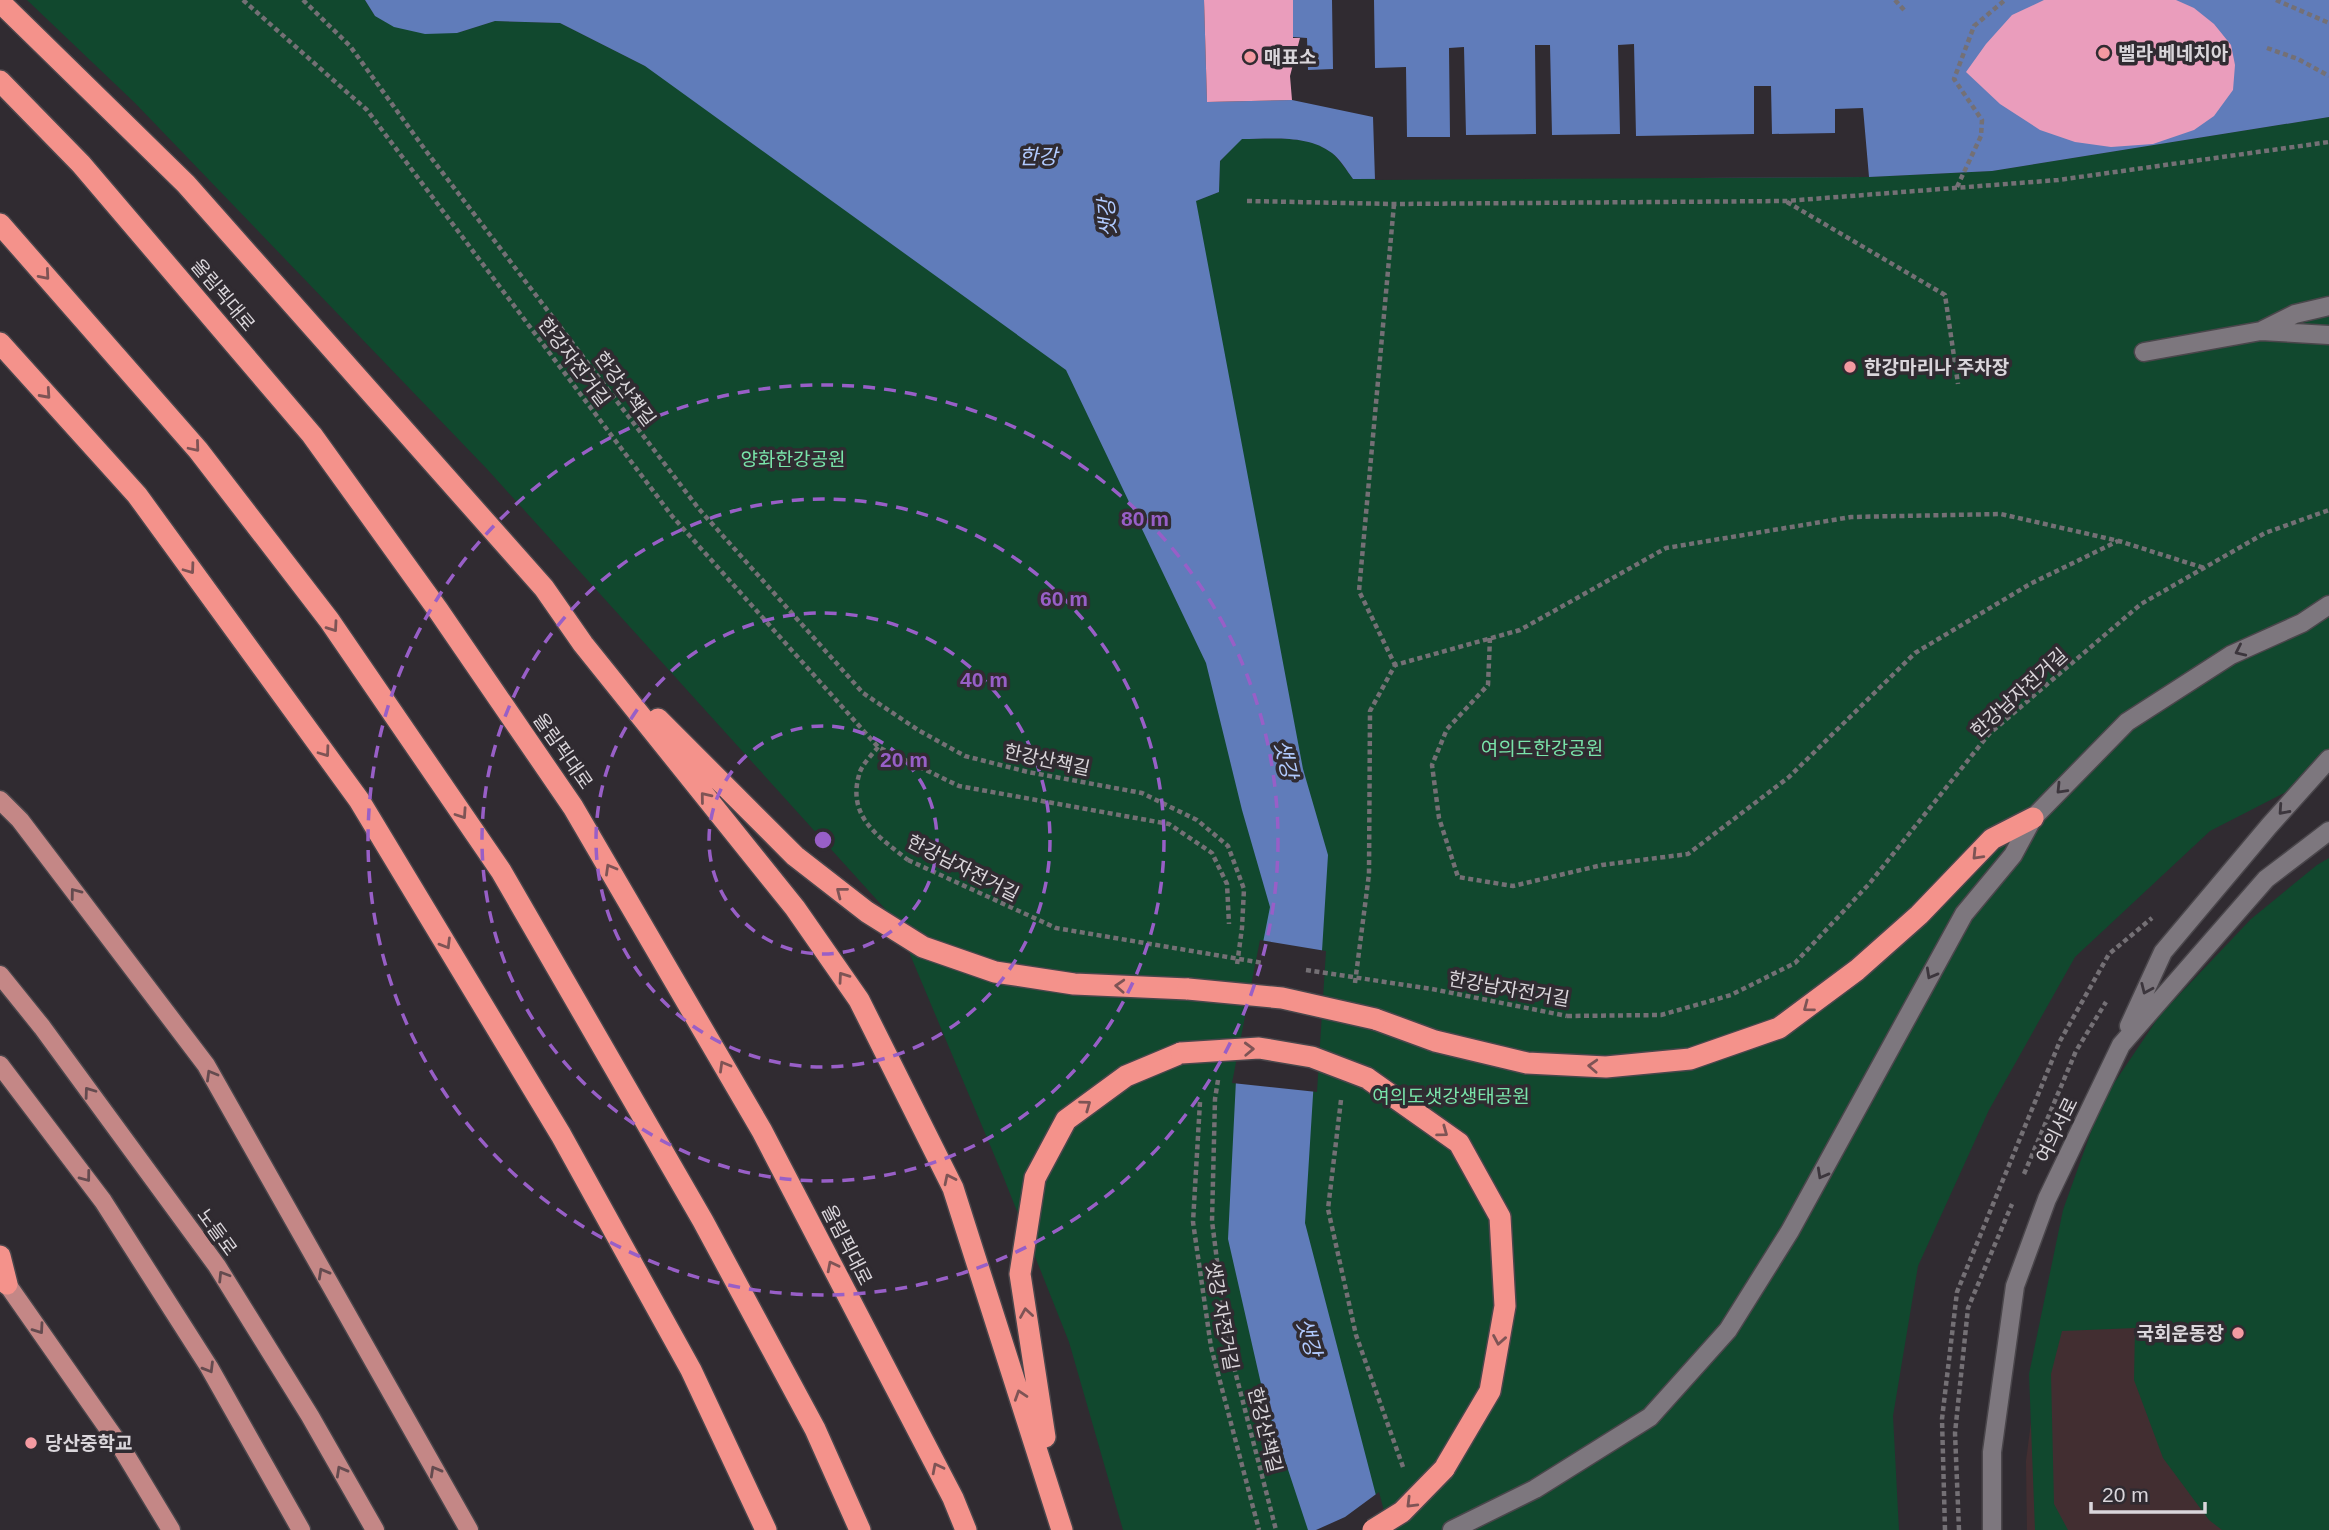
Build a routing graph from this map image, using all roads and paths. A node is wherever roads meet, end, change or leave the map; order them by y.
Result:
1 (243, 0) edge
2 (303, 0) edge
3 (1895, 0) edge
4 (2005, 0) edge
5 (2276, 0) edge
6 (0, 2) edge
7 (1905, 10) dead end
8 (2329, 23) edge
9 (2267, 48) dead end
10 (2329, 76) edge
11 (0, 81) edge
12 (2329, 142) edge
13 (1957, 188) junction
14 (1247, 201) dead end
15 (1786, 201) junction
16 (1394, 204) junction
17 (0, 224) edge
18 (2329, 306) edge
19 (2261, 331) junction
20 (2329, 335) edge
21 (0, 343) edge
22 (2144, 352) dead end
23 (1958, 384) dead end
24 (2329, 510) edge
25 (2119, 541) junction
26 (2204, 569) junction
27 (2329, 605) edge
28 (2329, 618) edge
29 (2302, 623) junction
30 (1490, 638) junction
31 (583, 644) junction
32 (1395, 665) junction
33 (878, 747) junction
34 (2329, 759) edge
35 (0, 800) edge
36 (2033, 818) junction
37 (2329, 831) edge
38 (1229, 925) dead end
39 (1273, 964) dead end
40 (1236, 968) dead end
41 (1299, 969) dead end
42 (0, 975) edge
43 (1354, 994) dead end
44 (2121, 1045) junction
45 (0, 1065) edge
46 (1219, 1072) dead end
47 (1343, 1088) dead end
48 (1200, 1102) dead end
49 (0, 1256) edge
50 (4, 1279) edge
51 (1404, 1469) dead end
52 (1055, 1501) junction
53 (1458, 1528) edge
54 (170, 1530) edge
55 (301, 1530) edge
56 (375, 1530) edge
57 (469, 1530) edge
58 (766, 1530) edge
59 (860, 1530) edge
60 (965, 1530) edge
61 (1062, 1530) edge
62 (1259, 1530) edge
63 (1276, 1530) edge
64 (1373, 1530) edge
65 (1992, 1530) edge

1 - 33 path, 한강자전거길
2 - 40 path, 한강산책길
3 - 7 path
4 - 13 path
5 - 8 path
6 - 31 highway
9 - 10 path
60 -> 11 highway, 올림픽대로
12 - 13 path
13 - 15 path
14 - 16 path
15 - 16 path
15 - 23 path
16 - 32 path
17 -> 59 highway
18 - 19 main road
19 - 20 main road
19 - 22 main road
21 -> 58 highway
24 - 26 path, 한강남자전거길
25 - 26 path
25 - 30 path
25 - 30 path
26 - 41 path, 한강남자전거길, bridge
27 - 29 main road
28 - 29 main road
29 -> 36 main road
30 - 32 path
36 -> 31 highway, bridge
52 -> 31 highway
32 - 43 path
33 - 38 path
33 - 39 path, 한강남자전거길, bridge
34 -> 44 main road
57 -> 35 main road
36 -> 53 main road
37 - 44 main road, 여의서로
56 -> 42 main road, 노들로
44 - 65 main road, 여의서로
45 -> 55 main road
46 - 63 path, 한강산책길
47 - 51 path
48 - 62 path, 샛강 자전거길
49 - 50 highway
50 -> 54 main road
52 - 61 highway
52 -> 64 highway, bridge

